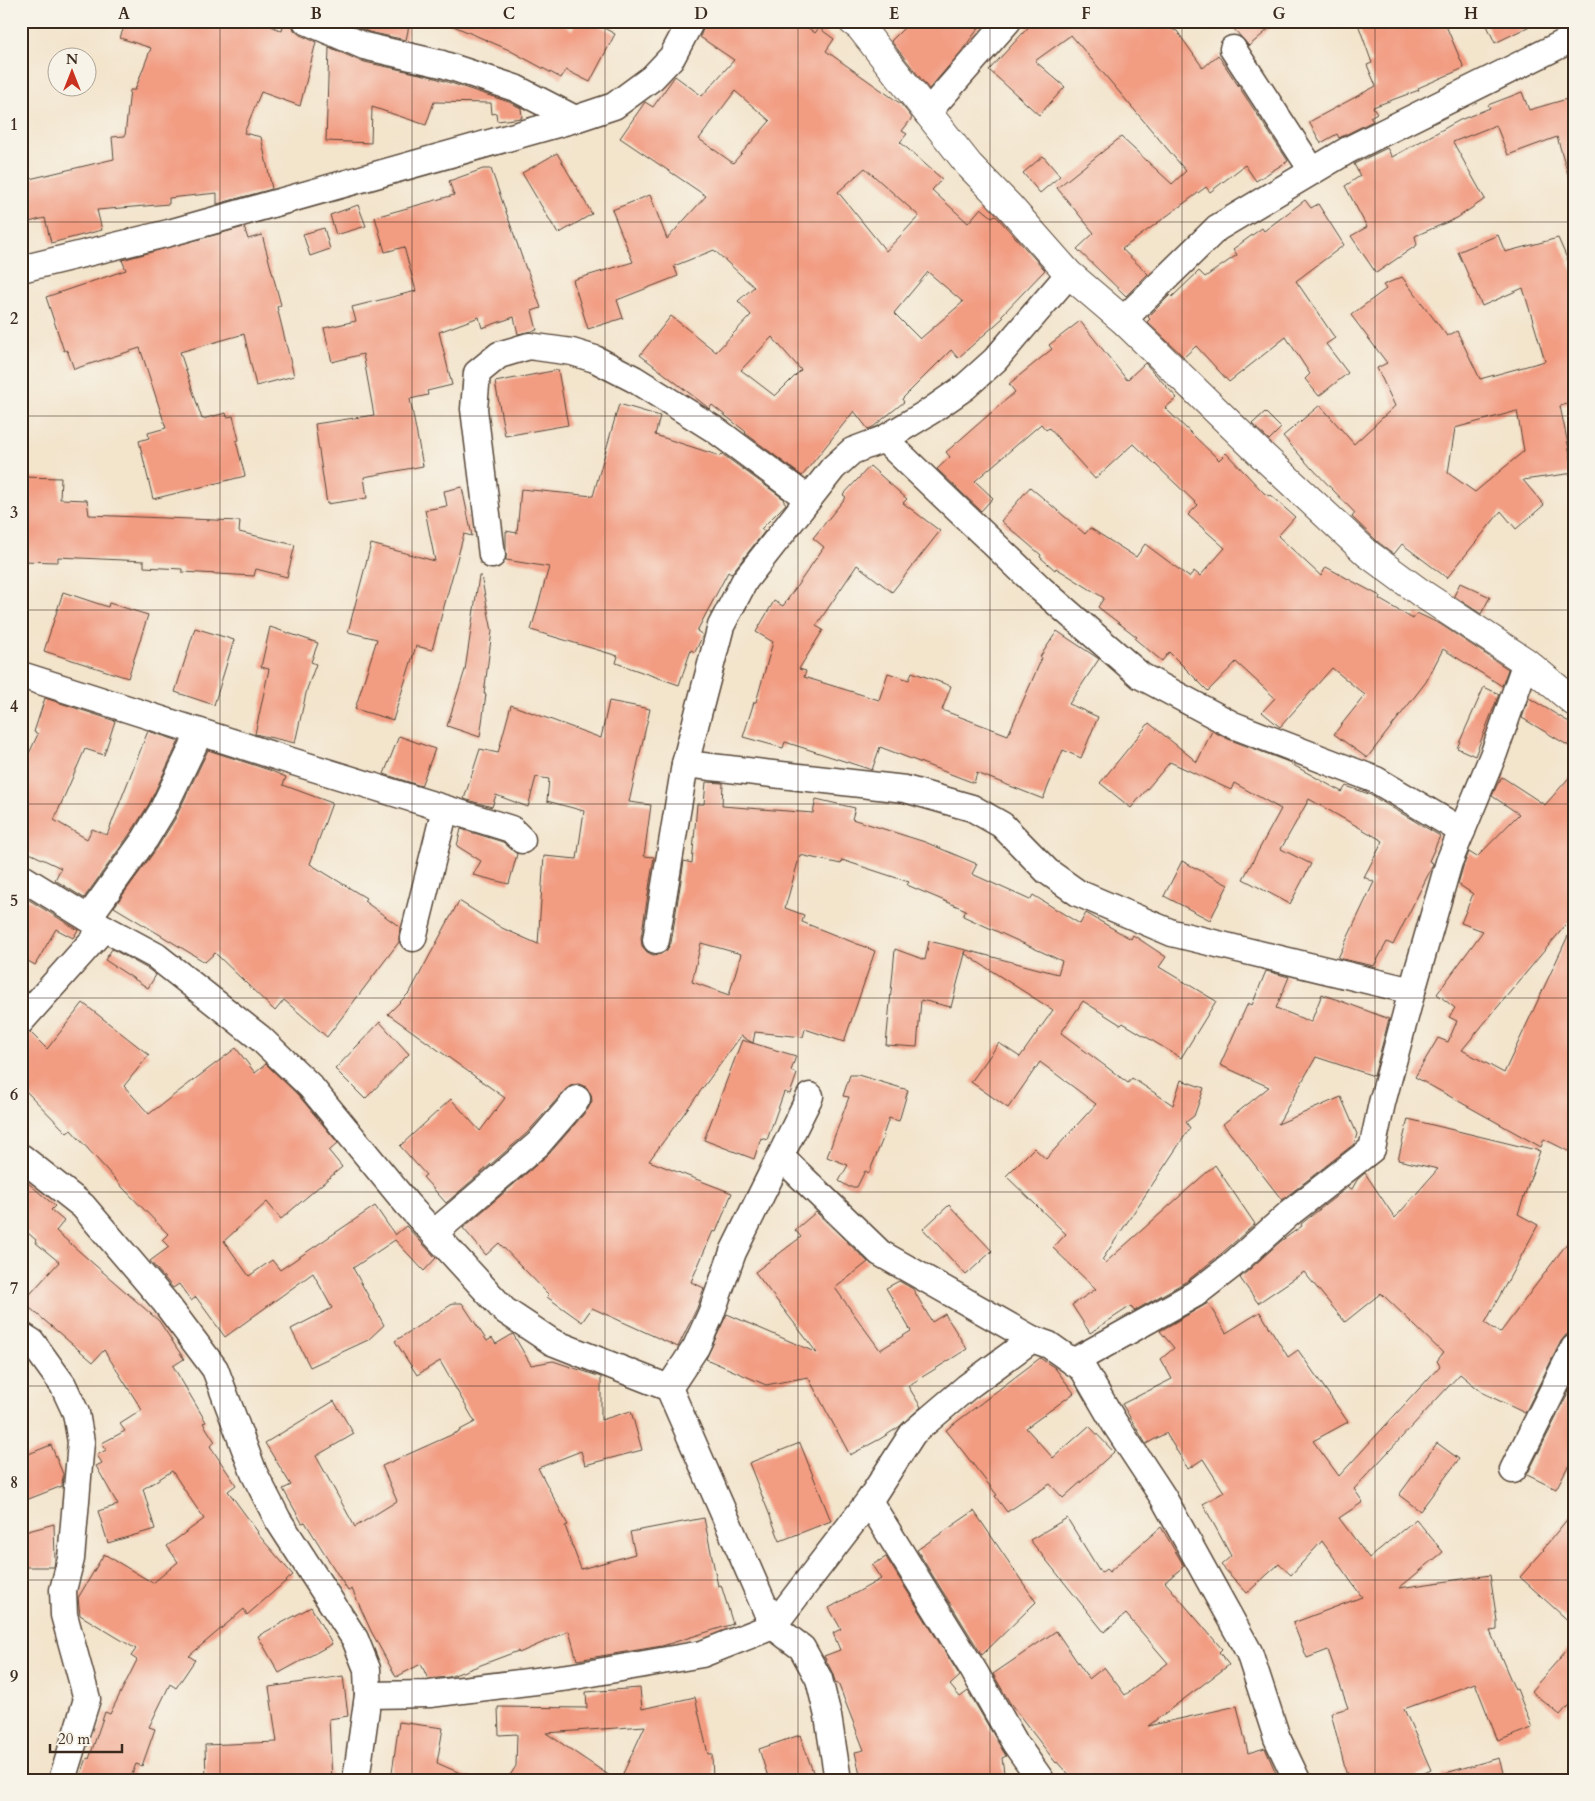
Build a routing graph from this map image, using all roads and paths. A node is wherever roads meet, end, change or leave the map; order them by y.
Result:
1 (306, 21) edge
2 (691, 21) edge
3 (1008, 21) edge
4 (858, 23) edge
5 (1574, 38) edge
6 (1234, 49) dead end
7 (927, 113) junction
8 (575, 119) junction
9 (1312, 170) junction
10 (21, 269) edge
11 (1069, 274) junction
12 (1122, 320) junction
13 (884, 439) junction
14 (807, 498) junction
15 (492, 555) dead end
16 (1526, 662) junction
17 (21, 675) edge
18 (1574, 702) edge
19 (200, 732) junction
20 (685, 764) junction
21 (445, 808) junction
22 (1462, 832) junction
23 (522, 840) dead end
24 (21, 878) edge
25 (96, 923) junction
26 (413, 938) dead end
27 (656, 940) dead end
28 (1412, 991) junction
29 (21, 1021) edge
30 (810, 1096) dead end
31 (577, 1098) dead end
32 (21, 1157) edge
33 (781, 1157) junction
34 (434, 1234) junction
35 (21, 1335) edge
36 (1032, 1339) junction
37 (1574, 1348) edge
38 (1073, 1362) junction
39 (668, 1388) junction
40 (1512, 1470) dead end
41 (869, 1501) junction
42 (773, 1626) junction
43 (368, 1695) junction
44 (62, 1780) edge
45 (356, 1780) edge
46 (838, 1780) edge
47 (1042, 1780) edge
48 (1297, 1780) edge

1 - 8 street
2 - 8 street
3 - 7 street
4 - 7 street
5 - 9 street
6 - 9 street
7 - 11 street
8 - 10 street
9 - 12 street
11 - 12 street
11 - 13 street
12 - 16 street
13 - 14 street
13 - 22 street
14 - 15 street
14 - 20 street
16 - 18 street
16 - 22 street
17 - 19 street
19 - 21 street
19 - 25 street
20 - 27 street
20 - 28 street
21 - 23 street
21 - 26 street
22 - 28 street
24 - 25 street
25 - 29 street
25 - 34 street
28 - 38 street
30 - 33 street
31 - 34 street
32 - 43 street
33 - 36 street
33 - 39 street
34 - 39 street
35 - 44 street
36 - 38 street
36 - 41 street
37 - 40 street
38 - 48 street
39 - 42 street
41 - 42 street
41 - 47 street
42 - 43 street
42 - 46 street
43 - 45 street

